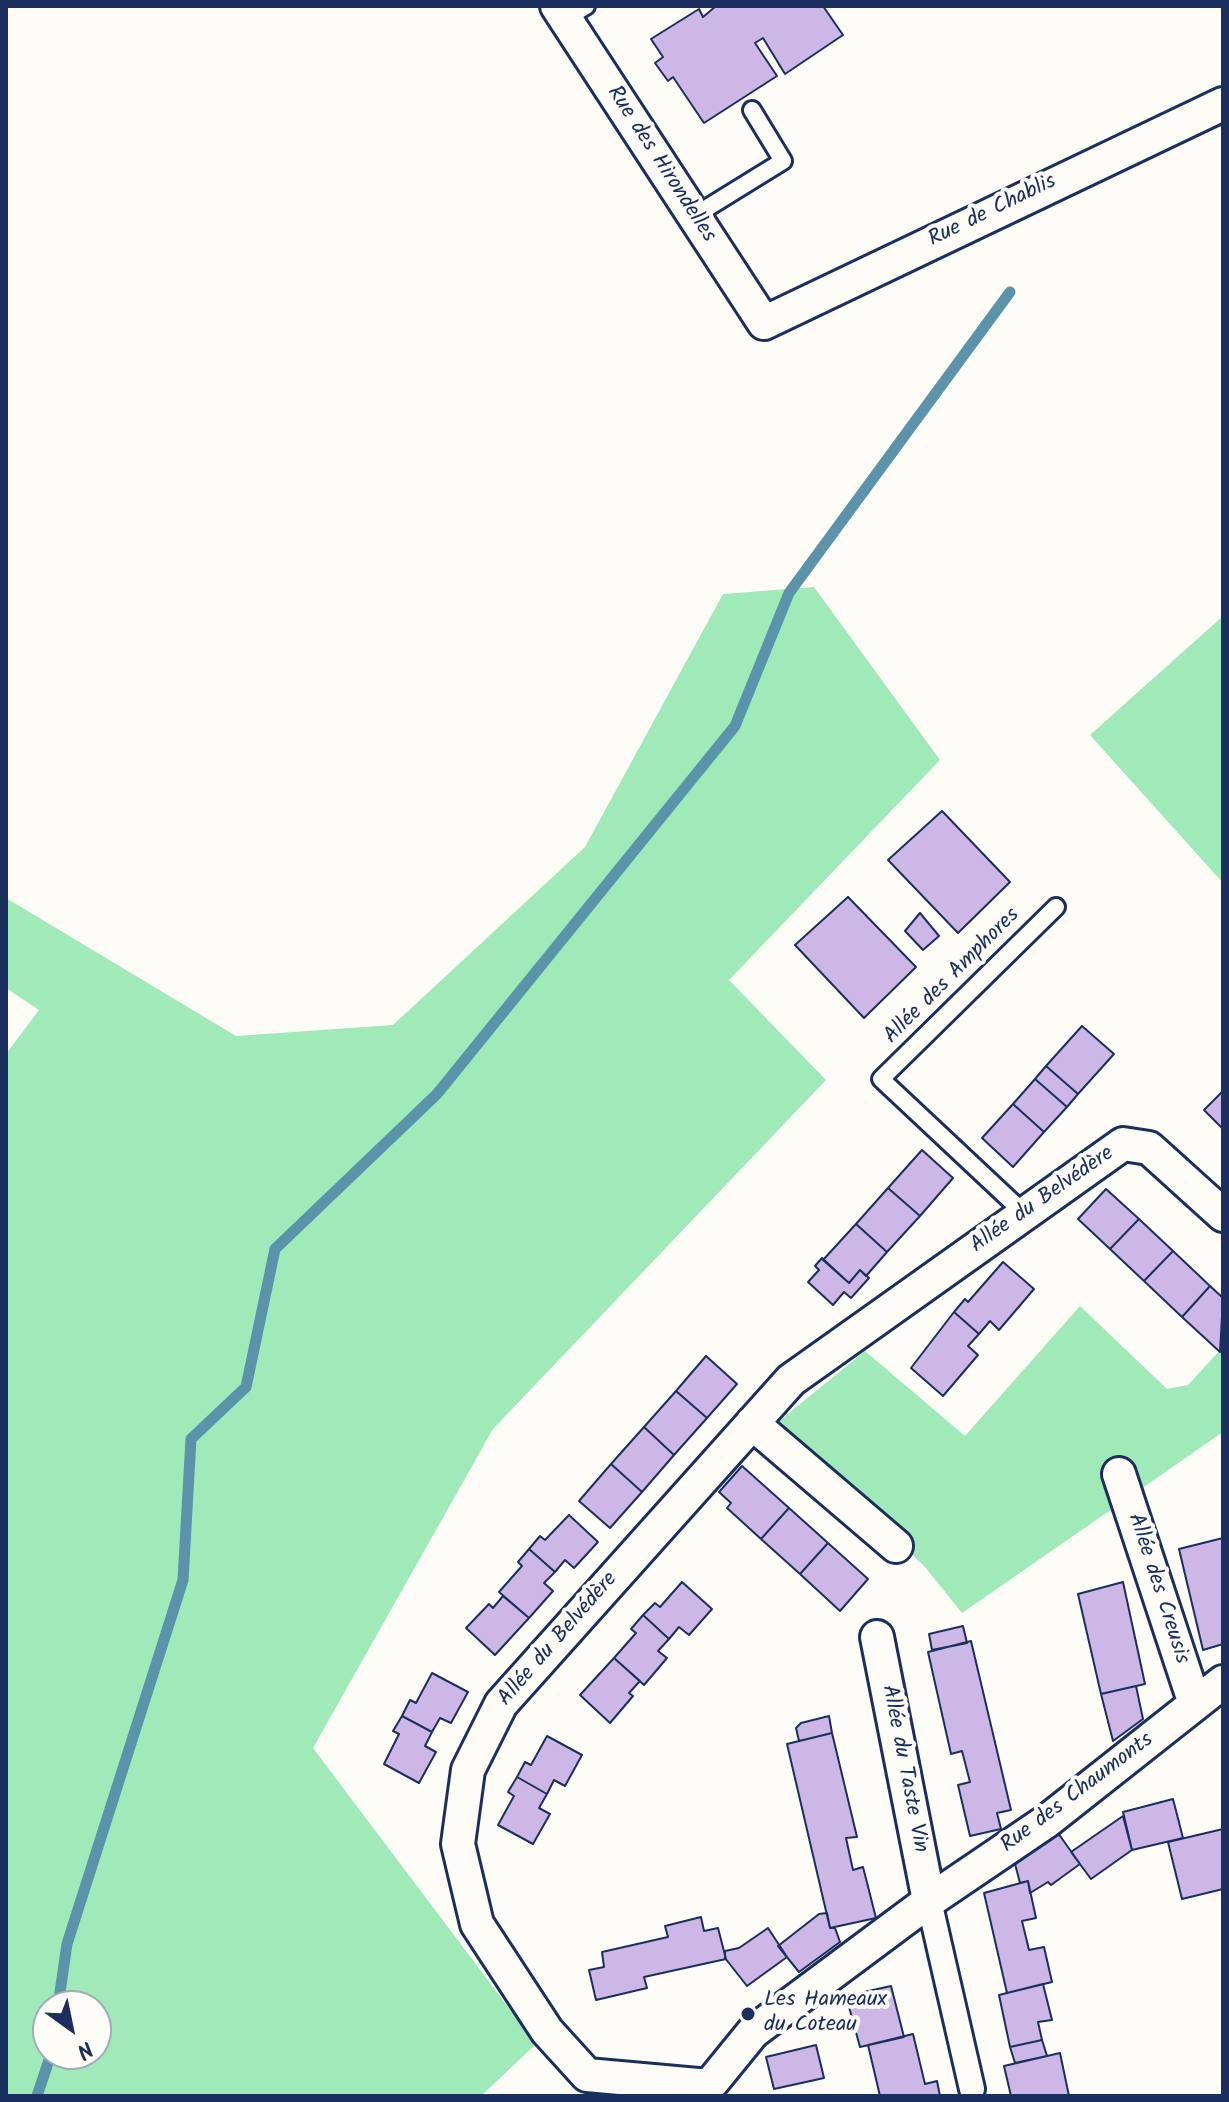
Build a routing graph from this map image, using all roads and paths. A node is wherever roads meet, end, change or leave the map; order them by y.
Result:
1 (569, 10) edge
2 (1223, 104) edge
3 (752, 110) dead end
4 (694, 216) junction
5 (764, 323) joint
6 (1056, 907) dead end
7 (1025, 1214) junction
8 (1223, 1215) edge
9 (752, 1423) junction
10 (1119, 1474) dead end
11 (896, 1546) dead end
12 (877, 1637) dead end
13 (1223, 1682) edge
14 (1195, 1704) junction
15 (929, 1901) junction
16 (972, 2089) dead end
17 (714, 2093) edge

1 - 4 street, Rue des Hirondelles
2 - 5 street, Rue de Chablis
3 - 4 lane
4 - 5 street, Rue des Hirondelles
6 - 7 lane, Allée des Amphores
7 - 8 street, Allée du Belvédère
7 - 9 street, Allée du Belvédère
9 - 11 street
9 - 17 street, Allée du Belvédère
10 - 14 street, Allée des Creusis
12 - 15 street, Allée du Taste Vin
13 - 14 street, Rue des Chaumonts
14 - 15 street, Rue des Chaumonts
15 - 16 street
15 - 17 street, Rue des Chaumonts

